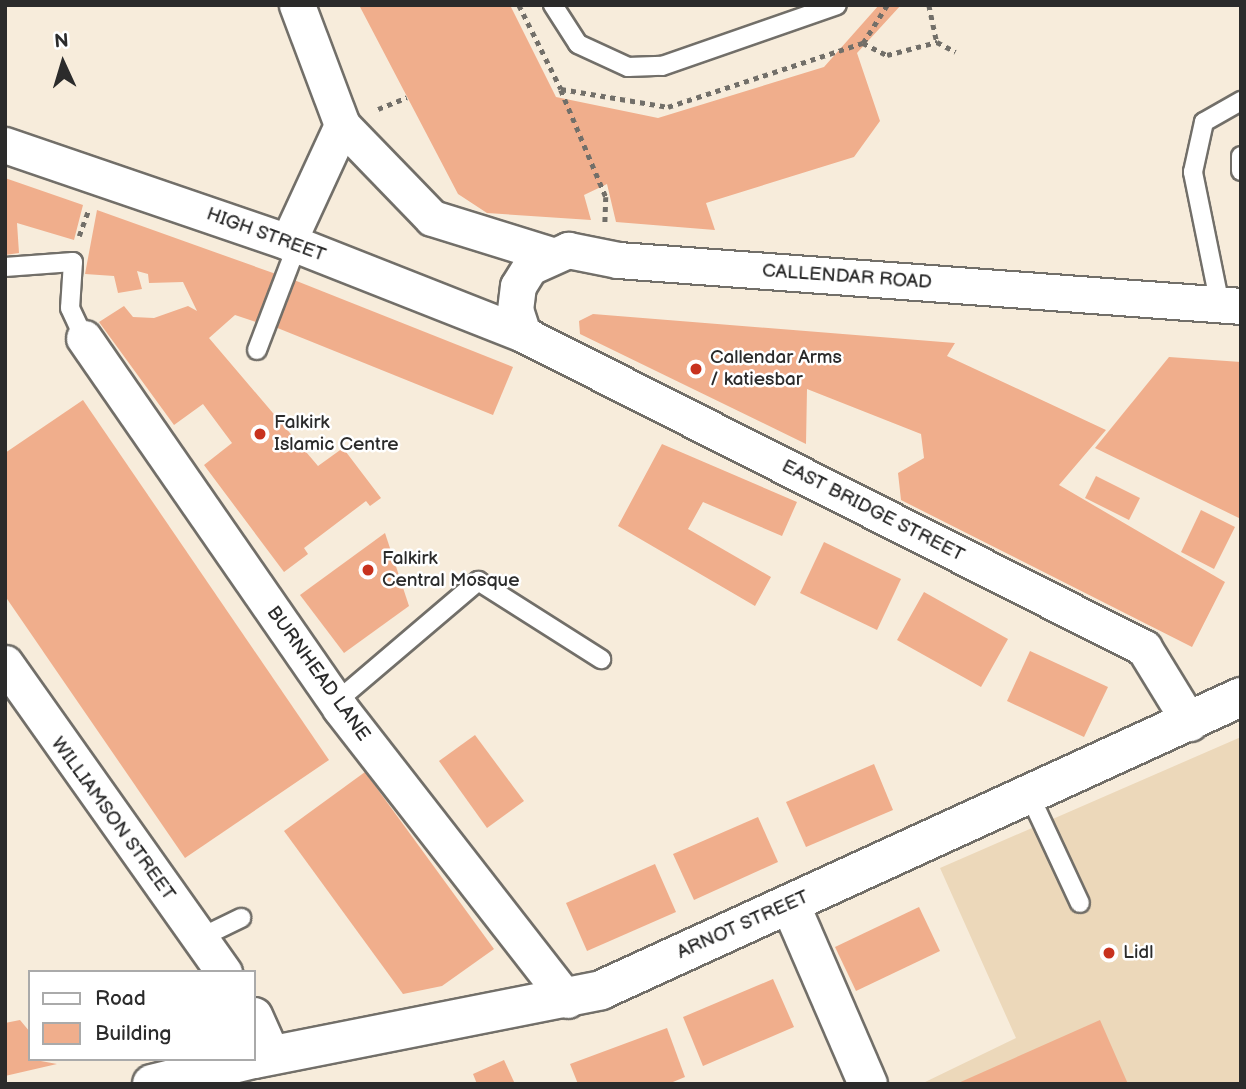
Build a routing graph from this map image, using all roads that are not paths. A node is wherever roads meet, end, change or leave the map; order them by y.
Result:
1 (297, 5) edge
2 (553, 5) edge
3 (836, 5) edge
4 (1241, 101) edge
5 (342, 125) junction
6 (5, 145) edge
7 (1241, 156) edge
8 (1241, 171) edge
9 (293, 244) junction
10 (558, 252) junction
11 (5, 267) edge
12 (1230, 305) edge
13 (523, 334) junction
14 (84, 338) joint
15 (257, 350) dead end
16 (601, 659) dead end
17 (5, 663) edge
18 (1241, 697) edge
19 (336, 702) junction
20 (1190, 723) junction
21 (1030, 796) junction
22 (1080, 902) dead end
23 (790, 904) junction
24 (241, 918) dead end
25 (200, 938) junction
26 (223, 970) edge
27 (567, 1000) junction
28 (256, 1029) edge
29 (260, 1058) edge
30 (248, 1061) edge
31 (152, 1084) edge
32 (868, 1084) edge

1 - 5 street
2 - 3 lane
4 - 12 lane
5 - 9 street
5 - 10 street, CALLENDAR ROAD
6 - 9 street, HIGH STREET
7 - 8 lane
9 - 13 street, HIGH STREET
9 - 15 lane
10 - 12 street, CALLENDAR ROAD
10 - 13 street
11 - 14 lane
13 - 20 street, EAST BRIDGE STREET
14 - 19 street, BURNHEAD LANE
16 - 19 lane
17 - 25 street, WILLIAMSON STREET
18 - 20 main road, ARNOT STREET
19 - 27 street, BURNHEAD LANE
20 - 21 main road, ARNOT STREET
21 - 22 lane
21 - 23 main road, ARNOT STREET
23 - 27 main road, ARNOT STREET
23 - 32 main road
24 - 25 lane
25 - 26 street, WILLIAMSON STREET
27 - 29 main road, ARNOT STREET
28 - 29 street
30 - 31 main road, ARNOT STREET

